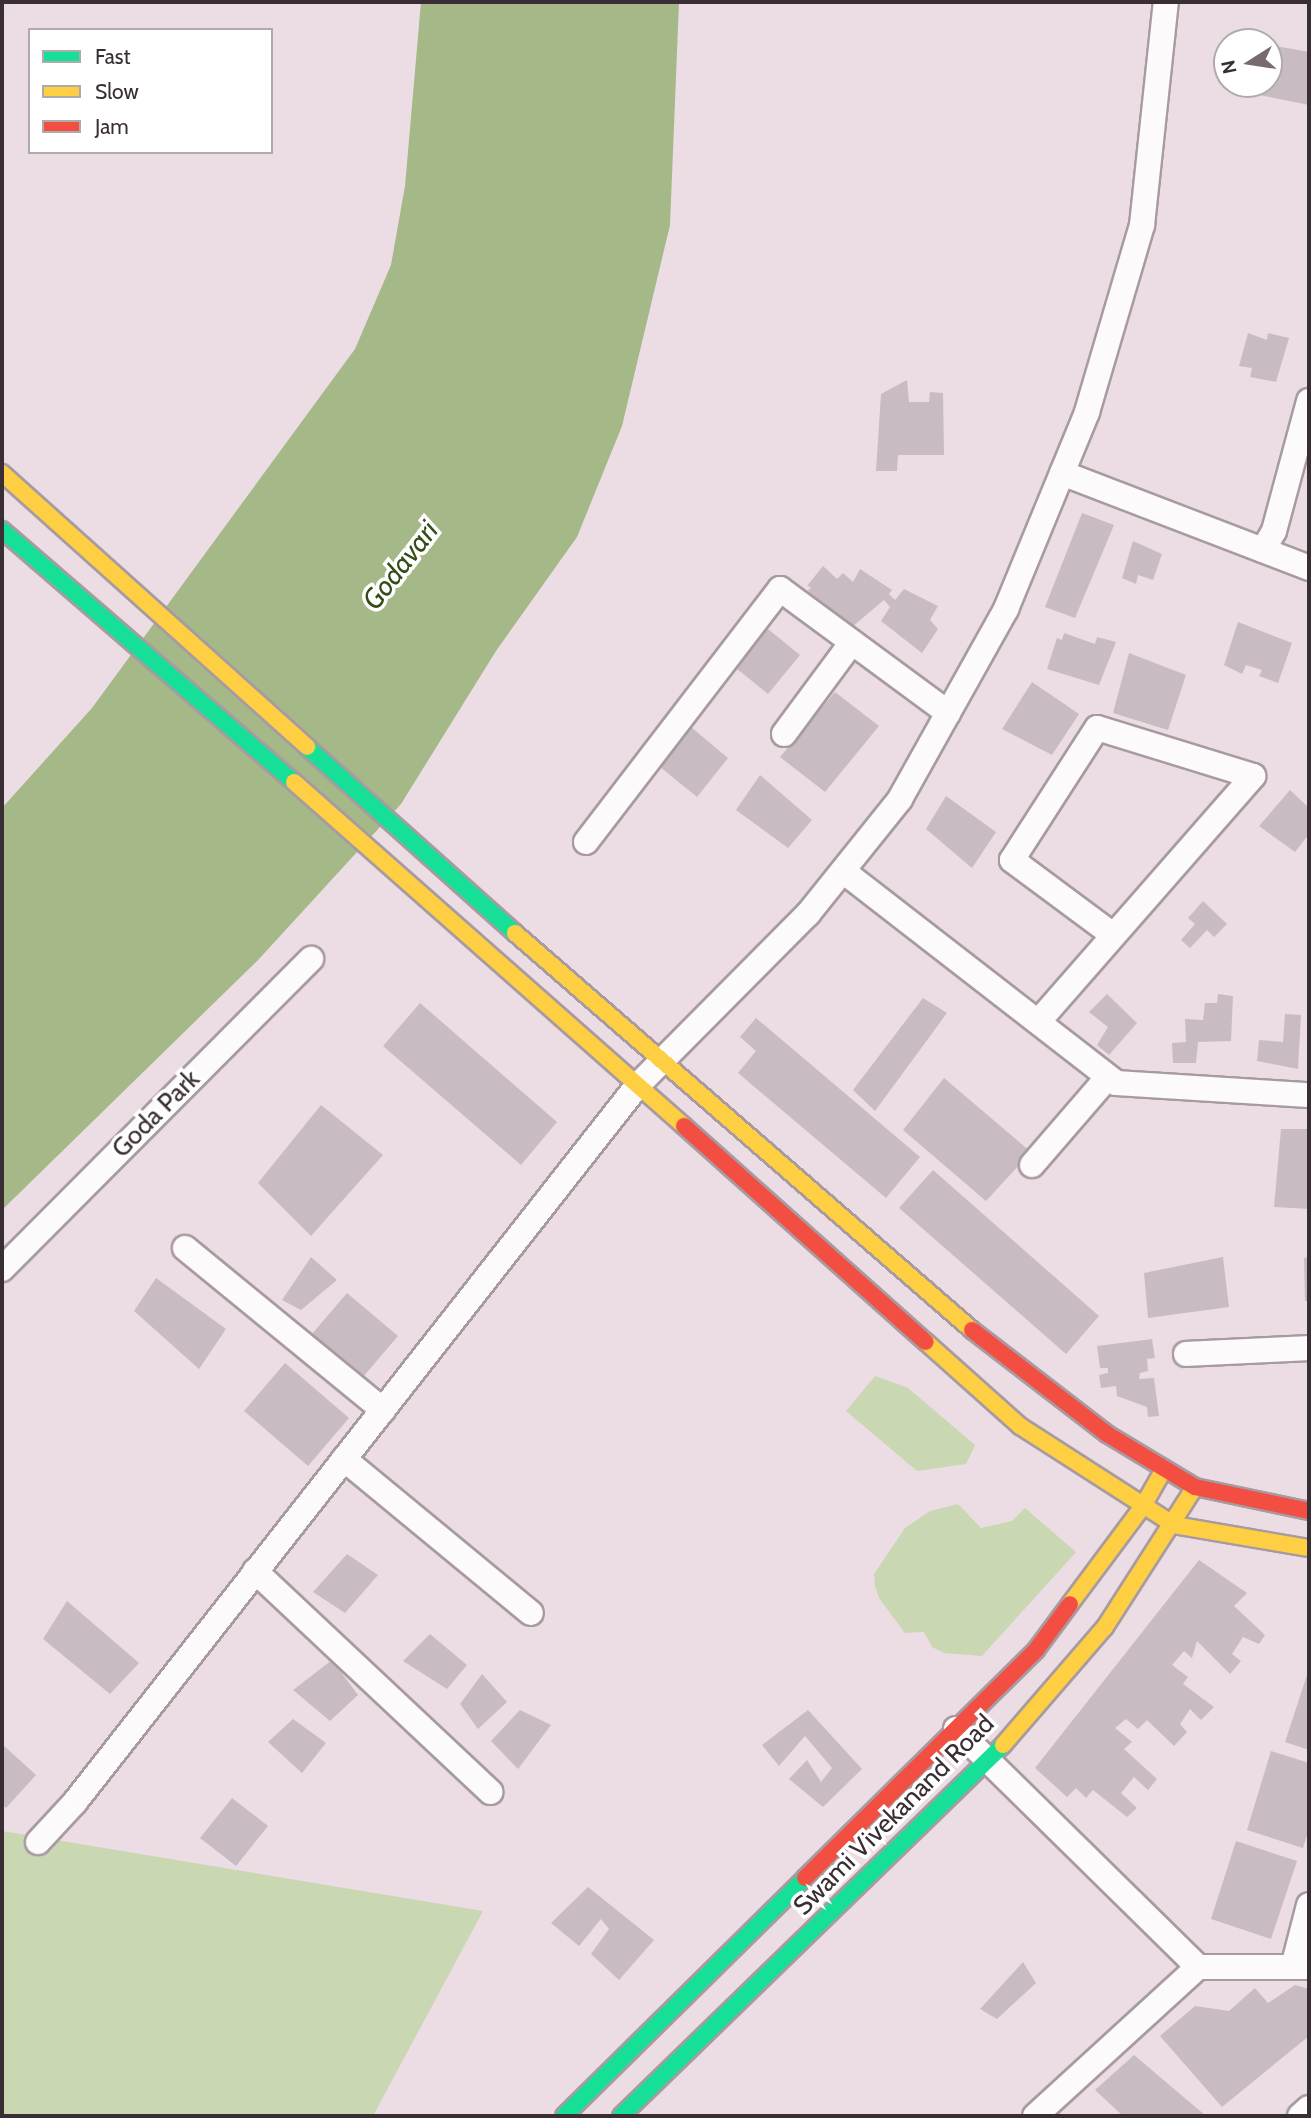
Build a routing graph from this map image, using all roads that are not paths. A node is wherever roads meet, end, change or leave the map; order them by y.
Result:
1 (1166, 2) edge
2 (1309, 401) edge
3 (2, 473) edge
4 (1062, 473) junction
5 (2, 530) edge
6 (1263, 550) junction
7 (1309, 568) edge
8 (852, 642) junction
9 (948, 713) junction
10 (784, 734) dead end
11 (586, 842) dead end
12 (842, 870) junction
13 (1113, 935) junction
14 (311, 959) dead end
15 (1038, 1022) junction
16 (660, 1063) junction
17 (1108, 1077) junction
18 (637, 1086) junction
19 (1309, 1095) edge
20 (1032, 1165) dead end
21 (185, 1248) dead end
22 (2, 1269) edge
23 (1309, 1348) edge
24 (1186, 1354) dead end
25 (383, 1410) junction
26 (344, 1459) junction
27 (1164, 1469) junction
28 (1195, 1488) junction
29 (1143, 1506) junction
30 (1309, 1511) edge
31 (1174, 1525) junction
32 (1309, 1546) edge
33 (255, 1571) junction
34 (531, 1613) dead end
35 (956, 1728) junction
36 (988, 1762) junction
37 (490, 1792) dead end
38 (38, 1842) dead end
39 (1309, 1905) edge
40 (1198, 1967) junction
41 (1301, 1967) edge
42 (1309, 2108) edge
43 (564, 2116) edge
44 (621, 2116) edge
45 (1035, 2116) edge
46 (1300, 2116) edge

1 - 4 street
2 - 6 street
3 - 16 main road
4 - 6 street
4 - 9 street
5 - 18 main road
6 - 7 street
8 - 9 street
8 - 10 street
8 - 11 street
9 - 12 street
12 - 15 street
12 - 16 street
13 - 13 street
13 - 15 street
14 - 22 street, Goda Park
15 - 17 street
16 - 18 street
16 - 27 main road
17 - 19 street
17 - 20 street
18 - 25 street
18 - 29 main road
21 - 25 street
23 - 24 street
25 - 26 street
26 - 33 street
26 - 34 street
27 - 28 main road
27 - 29 main road
28 - 30 main road
28 - 31 main road, Swami Vivekanand Road
29 - 31 main road
29 - 35 main road
31 - 32 main road
31 - 36 main road, Swami Vivekanand Road
33 - 37 street
33 - 38 street
35 - 36 street
35 - 43 main road
36 - 40 street
36 - 44 main road, Swami Vivekanand Road
39 - 41 street
40 - 41 street
40 - 45 street
42 - 46 street

